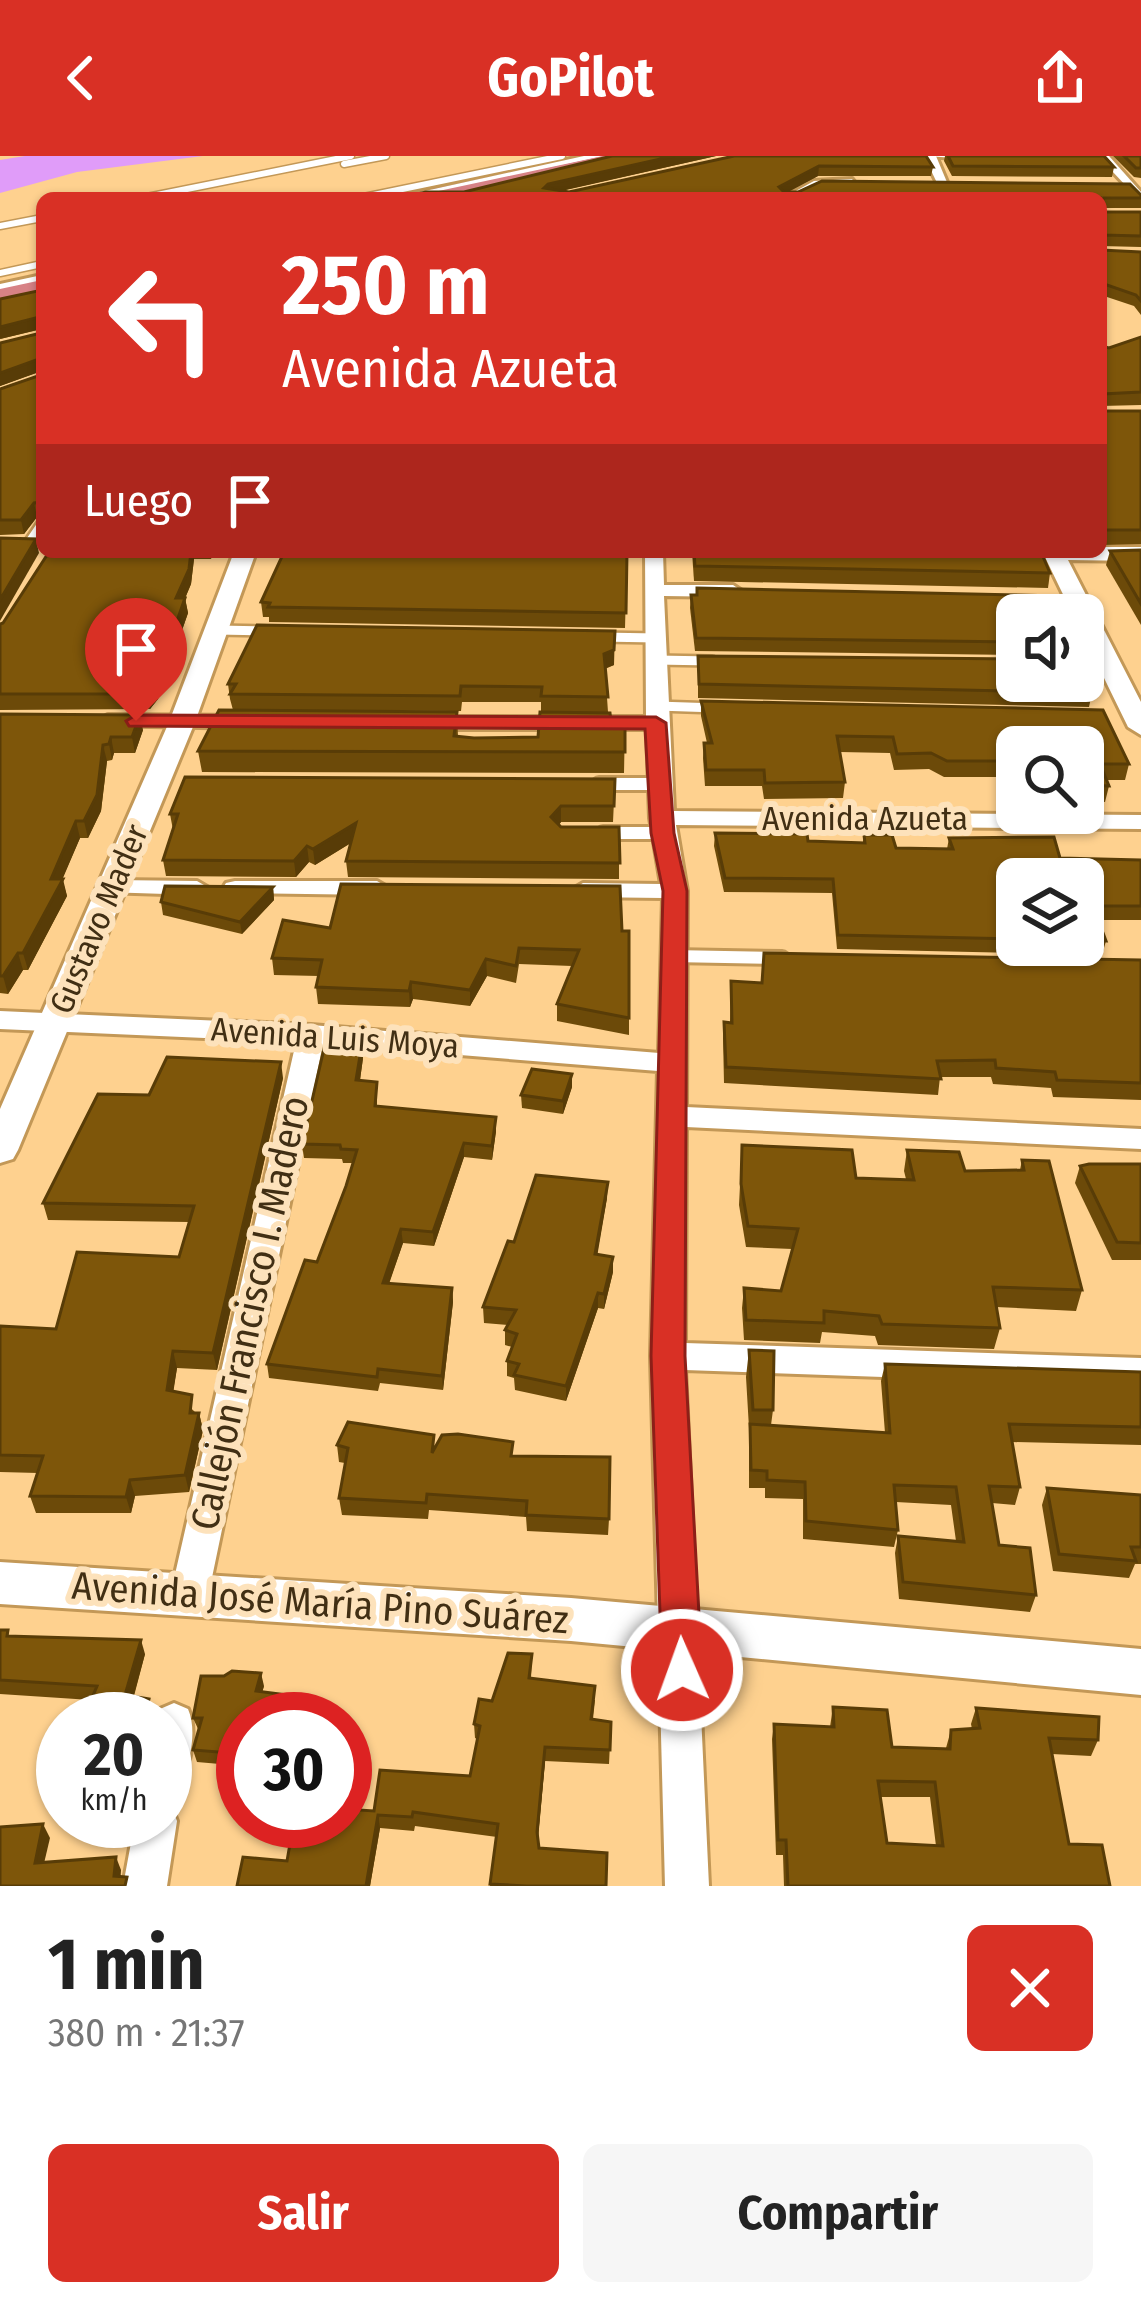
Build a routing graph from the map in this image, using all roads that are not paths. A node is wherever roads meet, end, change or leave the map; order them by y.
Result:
1 (351, 156) edge
2 (386, 156) edge
3 (562, 156) edge
4 (598, 156) edge
5 (631, 156) edge
6 (650, 156) edge
7 (931, 156) edge
8 (1103, 156) edge
9 (997, 157) edge
10 (544, 158) edge
11 (871, 182) edge
12 (926, 184) edge
13 (967, 184) edge
14 (1105, 186) edge
15 (1135, 186) edge
16 (941, 191) edge
17 (172, 192) edge
18 (208, 192) edge
19 (386, 192) edge
20 (427, 192) edge
21 (462, 192) edge
22 (483, 192) edge
23 (799, 192) edge
24 (1141, 199) edge
25 (36, 222) edge
26 (0, 229) edge
27 (36, 265) edge
28 (0, 273) edge
29 (36, 284) edge
30 (0, 292) edge
31 (1107, 553) edge
32 (1141, 554) edge
33 (243, 558) edge
34 (654, 558) edge
35 (1056, 558) edge
36 (656, 590) junction
37 (750, 592) edge
38 (218, 631) junction
39 (287, 632) edge
40 (587, 637) edge
41 (656, 649) junction
42 (724, 661) edge
43 (1104, 665) edge
44 (1112, 665) junction
45 (729, 708) edge
46 (656, 715) junction
47 (1130, 720) edge
48 (91, 721) edge
49 (182, 722) junction
50 (277, 722) edge
51 (395, 722) edge
52 (587, 784) edge
53 (659, 784) junction
54 (1141, 822) edge
55 (662, 825) junction
56 (581, 832) edge
57 (113, 887) junction
58 (400, 888) edge
59 (560, 890) edge
60 (675, 891) junction
61 (672, 956) junction
62 (790, 958) edge
63 (0, 1020) edge
64 (56, 1022) junction
65 (311, 1034) junction
66 (669, 1063) junction
67 (671, 1116) junction
68 (1141, 1139) edge
69 (0, 1150) edge
70 (668, 1356) junction
71 (1141, 1372) edge
72 (0, 1583) edge
73 (190, 1592) junction
74 (681, 1627) junction
75 (1141, 1672) edge
76 (151, 1848) edge
77 (145, 1886) edge
78 (687, 1886) edge

1 - 17 lane
2 - 18 lane
3 - 10 lane
4 - 20 street
5 - 21 highway
6 - 22 highway
7 - 9 street
7 - 16 street
8 - 15 street
10 - 19 lane
11 - 23 street
12 - 16 street
13 - 16 street
14 - 15 street
15 - 24 street
25 - 26 lane
27 - 28 lane
29 - 30 highway
31 - 32 street
33 - 38 street, Gustavo Mader
34 - 36 street
35 - 44 street
36 - 37 street
36 - 41 street
38 - 39 lane
38 - 49 street, Gustavo Mader
40 - 41 lane
41 - 42 lane
41 - 46 street
43 - 44 lane
44 - 47 street
45 - 46 lane
46 - 51 street
46 - 53 street
48 - 49 street
49 - 50 street
49 - 57 street, Gustavo Mader
52 - 53 lane
53 - 55 street
54 - 55 street, Avenida Azueta
55 - 56 lane
55 - 60 street
57 - 58 street
57 - 64 street, Gustavo Mader
59 - 60 street
60 - 61 street
61 - 62 lane
61 - 66 street
63 - 64 street, Avenida Luis Moya
64 - 65 street, Avenida Luis Moya
64 - 69 street, Gustavo Mader
65 - 66 street, Avenida Luis Moya
65 - 73 street, Callejón Francisco I. Madero
66 - 67 street
67 - 68 street
67 - 70 street
70 - 71 street
70 - 74 street
72 - 73 street, Avenida José María Pino Suárez
73 - 74 street, Avenida José María Pino Suárez
74 - 75 street, Avenida José María Pino Suárez
74 - 78 street
76 - 77 street

